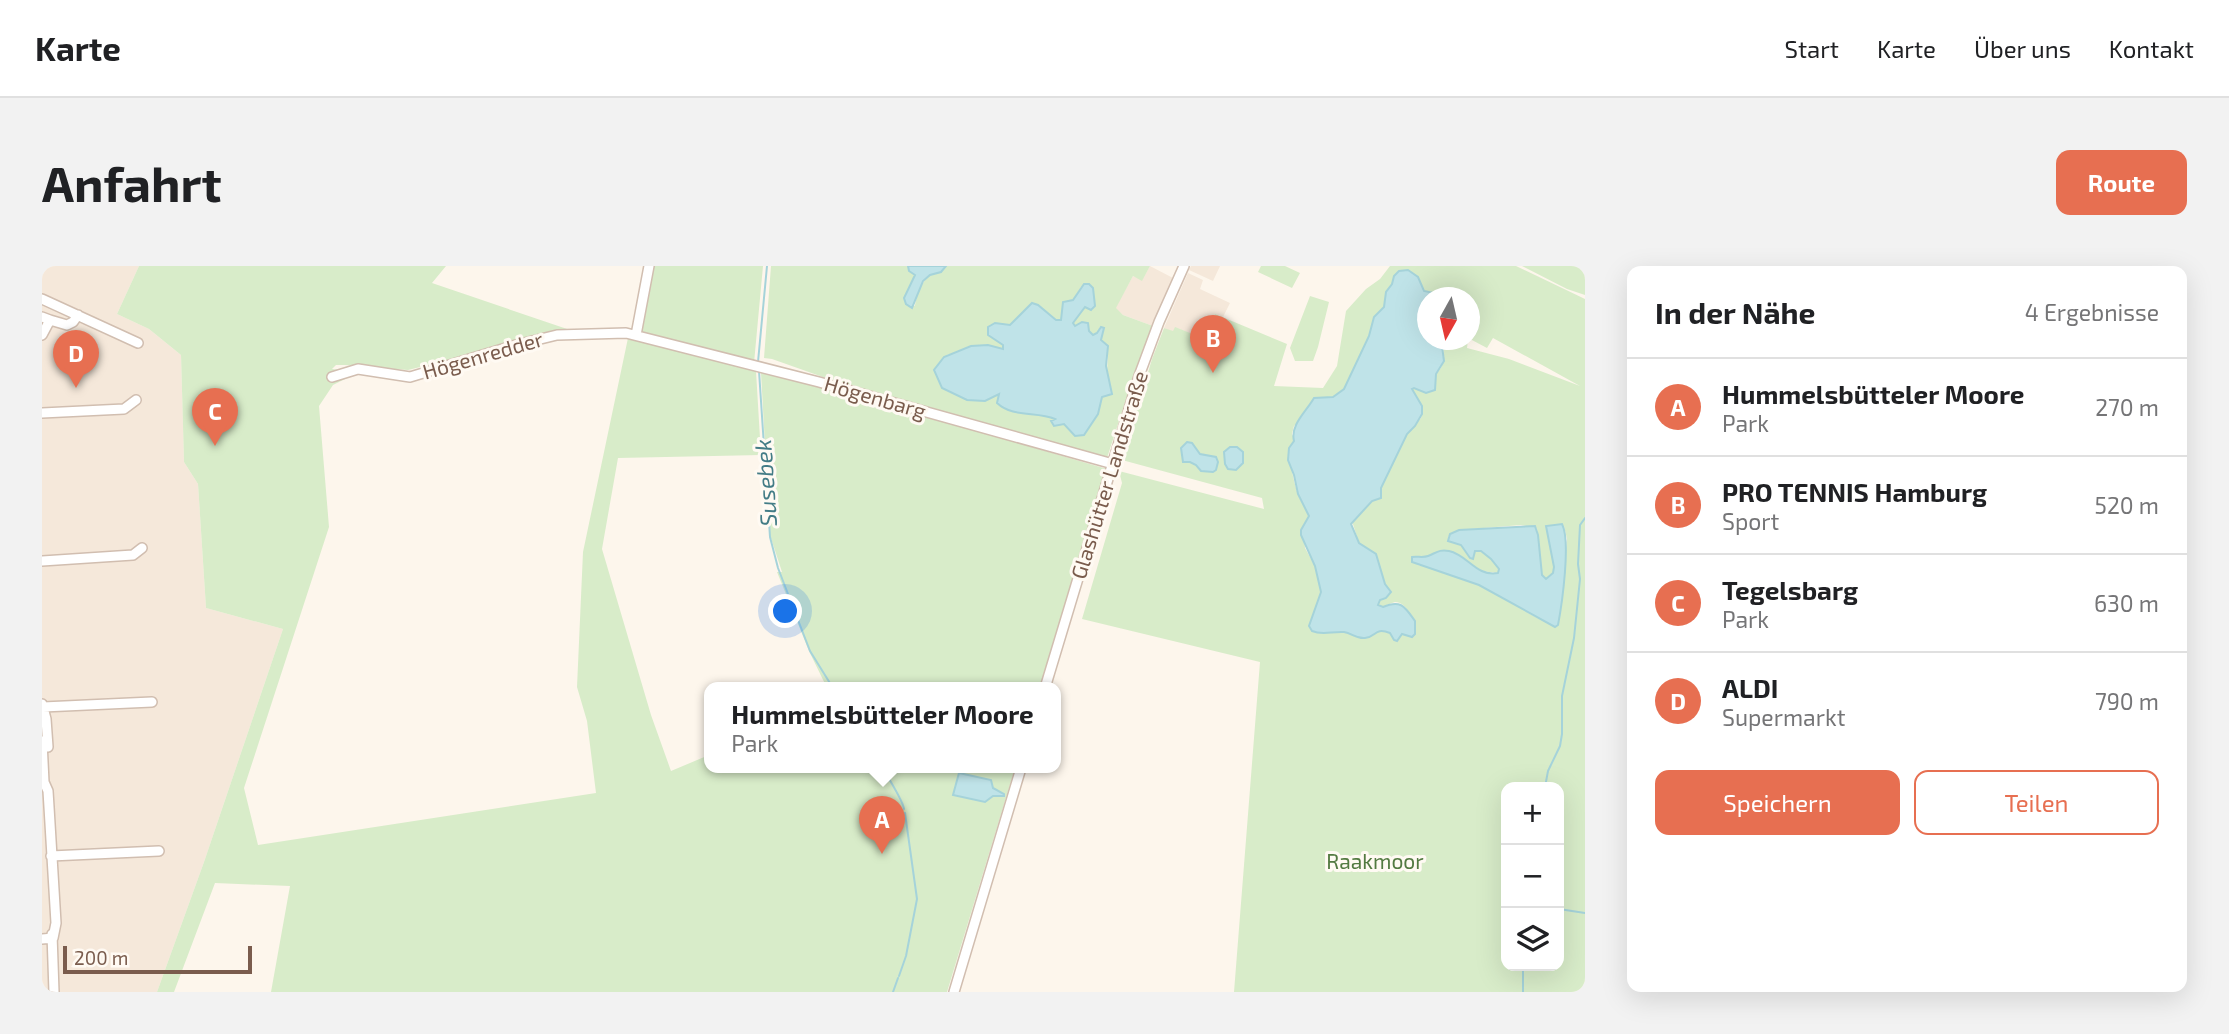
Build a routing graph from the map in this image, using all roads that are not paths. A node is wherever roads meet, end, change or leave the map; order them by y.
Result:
1 (649, 266) edge
2 (1184, 266) edge
3 (42, 299) edge
4 (78, 315) junction
5 (46, 319) edge
6 (42, 335) edge
7 (636, 335) junction
8 (138, 343) dead end
9 (332, 377) dead end
10 (136, 400) dead end
11 (42, 413) edge
12 (1113, 464) junction
13 (142, 548) dead end
14 (42, 561) edge
15 (1047, 682) edge
16 (152, 702) dead end
17 (42, 708) edge
18 (42, 741) edge
19 (1020, 773) edge
20 (45, 791) edge
21 (159, 851) dead end
22 (51, 856) junction
23 (53, 938) junction
24 (42, 939) edge
25 (54, 992) edge
26 (954, 992) edge

1 - 7 street
2 - 12 street, Glashütter Landstraße
3 - 4 street
4 - 5 street
4 - 8 street
5 - 6 street
7 - 9 street, Högenredder
7 - 12 street, Högenbarg
10 - 11 street
12 - 15 street, Glashütter Landstraße
13 - 14 street
16 - 17 street
17 - 20 street
18 - 20 street
19 - 26 street
20 - 22 street
21 - 22 street
22 - 23 street
23 - 24 street
23 - 25 street

